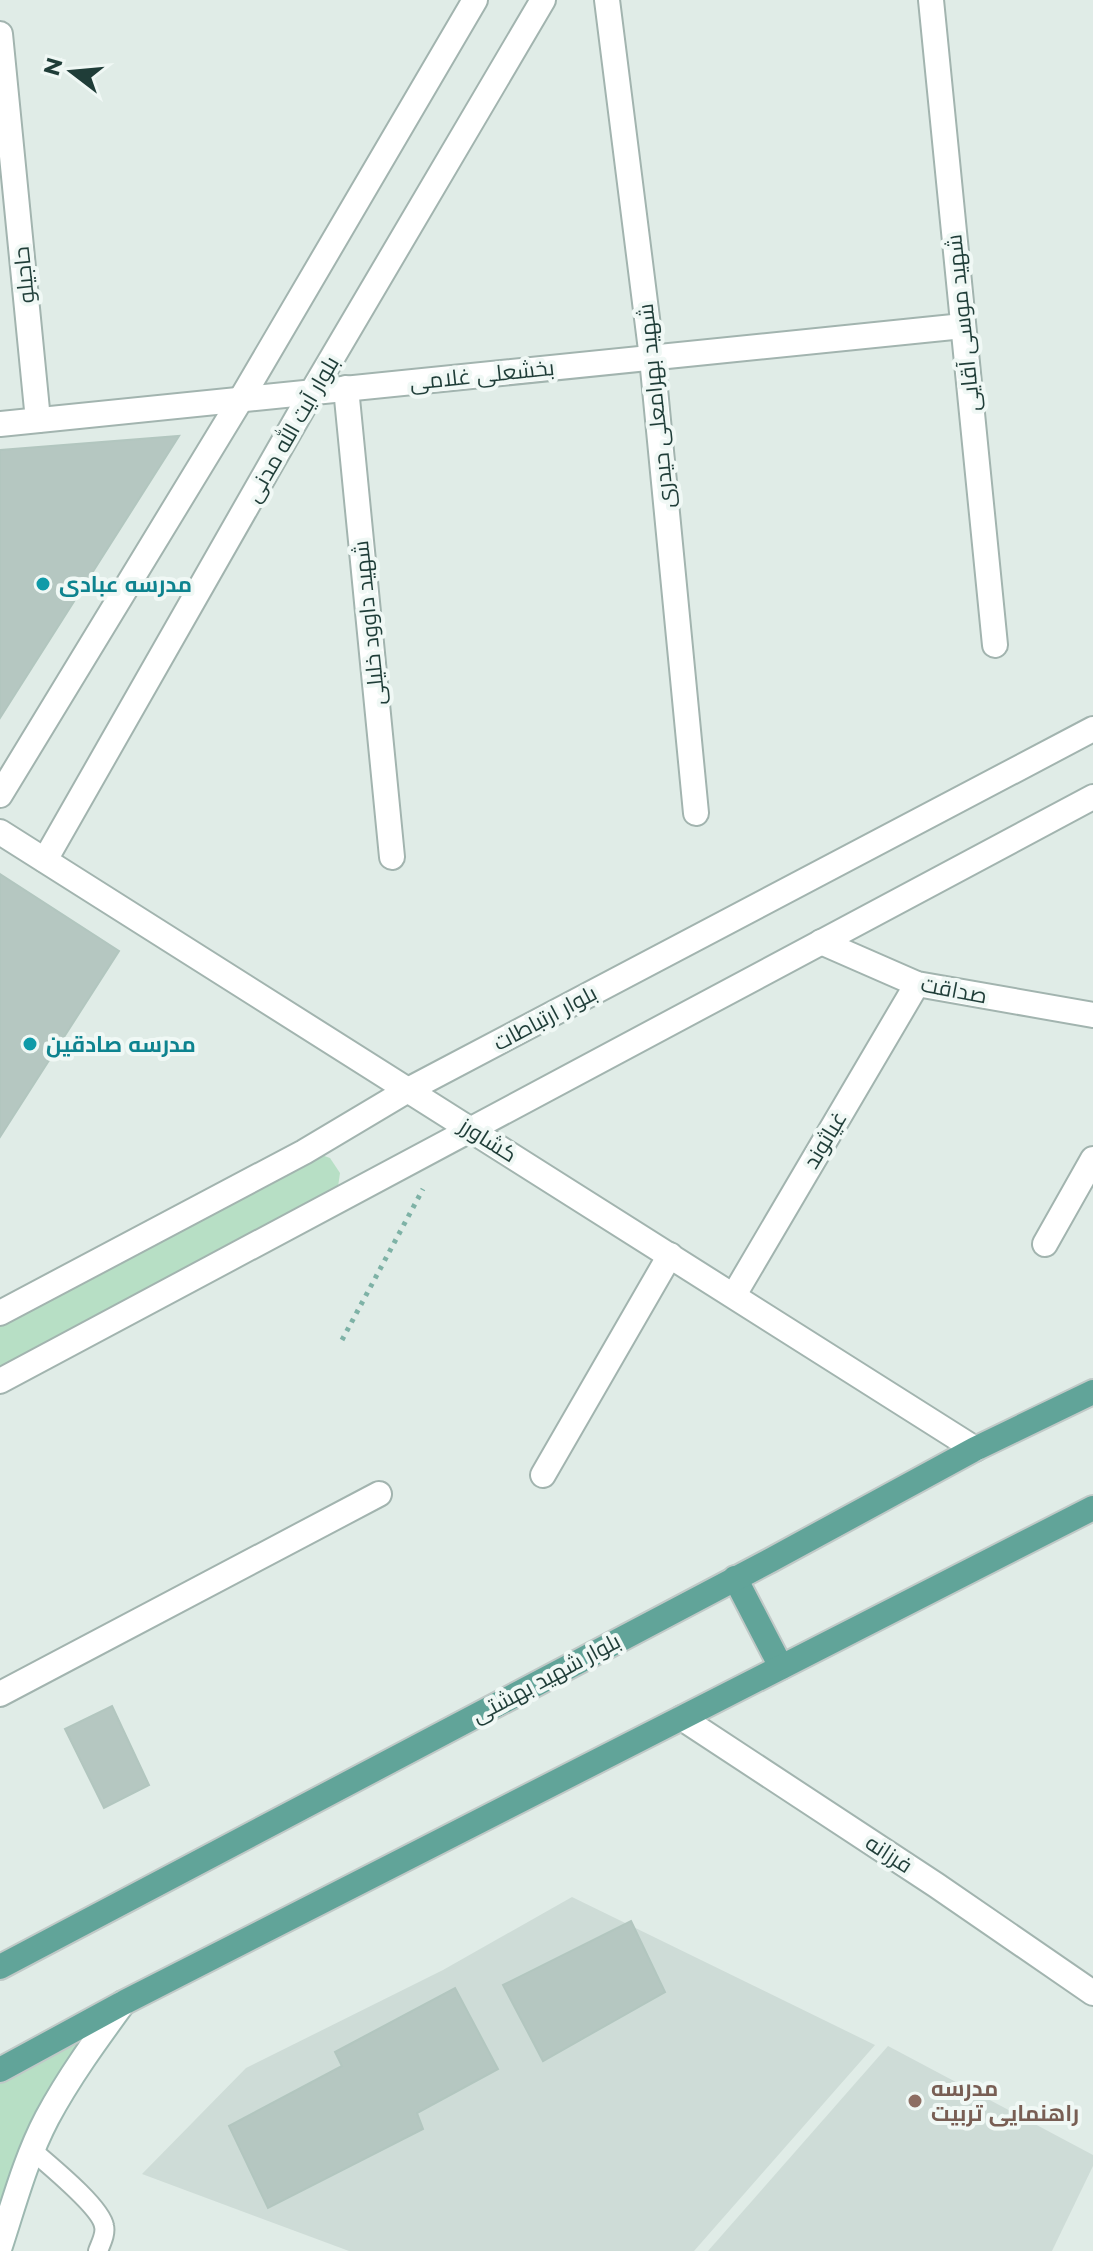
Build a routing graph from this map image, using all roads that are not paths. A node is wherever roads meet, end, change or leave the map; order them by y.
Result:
1 (475, 0) edge
2 (543, 0) edge
3 (607, 0) edge
4 (931, 0) edge
5 (0, 34) edge
6 (963, 326) junction
7 (652, 358) junction
8 (346, 388) junction
9 (312, 392) junction
10 (241, 399) junction
11 (38, 420) junction
12 (0, 424) edge
13 (995, 645) dead end
14 (1093, 729) edge
15 (0, 795) edge
16 (1093, 797) edge
17 (696, 813) dead end
18 (0, 832) edge
19 (392, 857) dead end
20 (45, 860) junction
21 (821, 942) junction
22 (917, 984) junction
23 (1093, 1015) edge
24 (408, 1090) junction
25 (471, 1130) junction
26 (1093, 1159) edge
27 (1045, 1244) dead end
28 (670, 1255) junction
29 (734, 1295) junction
30 (0, 1313) edge
31 (0, 1381) edge
32 (1093, 1392) edge
33 (975, 1449) junction
34 (543, 1475) dead end
35 (379, 1494) dead end
36 (1093, 1508) edge
37 (735, 1578) junction
38 (781, 1667) junction
39 (0, 1694) edge
40 (682, 1718) junction
41 (0, 1967) edge
42 (1093, 1993) edge
43 (123, 2003) junction
44 (0, 2070) edge
45 (33, 2151) junction
46 (0, 2246) edge
47 (98, 2251) edge

1 - 10 street
2 - 9 street, بلوار آیت الله مدنی
3 - 7 street, شهید بهرامعلی حیدری
4 - 6 street, شهید موسی آقایی
5 - 11 street, حاجیلو
6 - 7 street, بخشعلی غلامی
6 - 13 street, شهید موسی آقایی
7 - 8 street, بخشعلی غلامی
7 - 17 street, شهید بهرامعلی حیدری
8 - 9 street, بخشعلی غلامی
8 - 19 street, شهید داوود خلیلی
9 - 10 street, بخشعلی غلامی
9 - 20 street, بلوار آیت الله مدنی
10 - 11 street, بخشعلی غلامی
10 - 15 street
11 - 12 street, بخشعلی غلامی
14 - 24 street, بلوار ارتباطات
16 - 21 street
18 - 20 street, کشاورز
20 - 24 street, کشاورز
21 - 22 street, صداقت
21 - 25 street
22 - 23 street, صداقت
22 - 29 street, غیاثوند
24 - 25 street, کشاورز
24 - 30 street, بلوار ارتباطات
25 - 28 street, کشاورز
25 - 31 street
26 - 27 street
28 - 29 street, کشاورز
28 - 34 street
29 - 33 street, کشاورز
32 - 33 main road, بلوار شهید بهشتی
33 - 37 main road, بلوار شهید بهشتی
35 - 39 street
36 - 38 main road
37 - 38 main road
37 - 41 main road, بلوار شهید بهشتی
38 - 40 main road
40 - 42 street, فرزانه
40 - 43 main road
43 - 44 main road
43 - 45 street
45 - 46 street
45 - 47 lane

